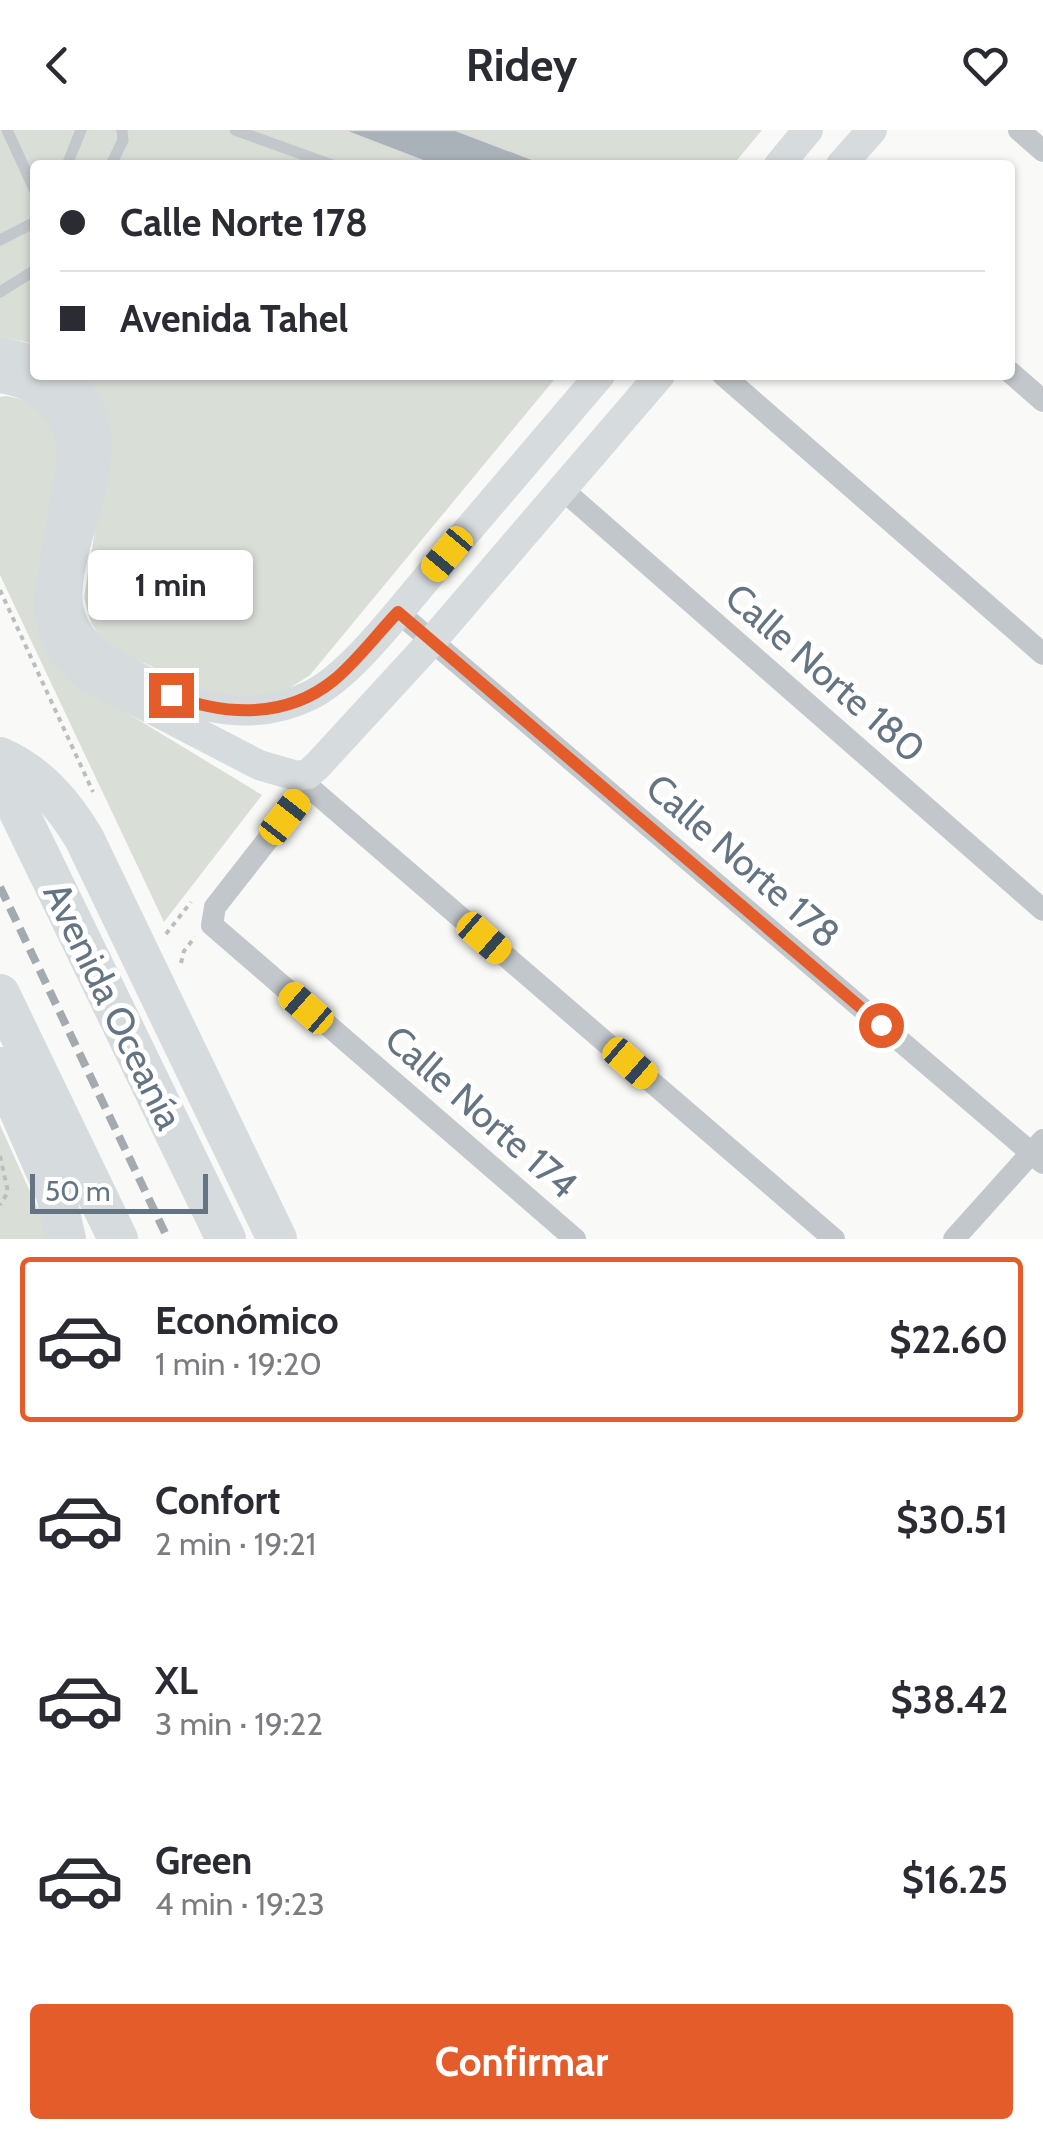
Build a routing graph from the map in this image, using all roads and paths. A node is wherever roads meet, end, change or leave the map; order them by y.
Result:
1 (7, 130) edge
2 (81, 130) edge
3 (122, 130) edge
4 (236, 130) edge
5 (808, 130) edge
6 (872, 130) edge
7 (1019, 130) edge
8 (1043, 151) edge
9 (69, 160) edge
10 (114, 160) edge
11 (318, 160) edge
12 (783, 160) edge
13 (845, 160) edge
14 (30, 180) edge
15 (30, 225) edge
16 (0, 240) edge
17 (30, 273) edge
18 (0, 292) edge
19 (0, 352) edge
20 (30, 359) edge
21 (1015, 376) edge
22 (0, 378) edge
23 (66, 380) edge
24 (596, 380) edge
25 (656, 380) edge
26 (729, 380) edge
27 (1043, 401) edge
28 (562, 488) junction
29 (0, 590) edge
30 (398, 612) junction
31 (432, 641) junction
32 (1043, 654) edge
33 (0, 757) edge
34 (0, 773) edge
35 (308, 780) junction
36 (94, 794) dead end
37 (1043, 910) edge
38 (0, 994) edge
39 (0, 1067) edge
40 (1039, 1152) edge
41 (0, 1156) edge
42 (0, 1205) edge
43 (66, 1239) edge
44 (118, 1239) edge
45 (226, 1239) edge
46 (277, 1239) edge
47 (575, 1239) edge
48 (834, 1239) edge
49 (954, 1239) edge

1 - 14 lane
2 - 9 lane
3 - 10 lane
4 - 11 lane
5 - 12 street
6 - 13 street
7 - 8 street
15 - 16 lane
17 - 18 lane
19 - 20 street
21 - 27 street
22 - 35 street
23 - 30 street
24 - 30 street
25 - 28 street
26 - 32 street
28 - 31 street
28 - 37 street, Calle Norte 180
29 - 36 path
30 - 31 street, Calle Norte 178
31 - 35 street
31 - 40 street, Calle Norte 178
33 - 46 highway
34 - 45 highway, Avenida Oceanía
35 - 47 street, Calle Norte 174
35 - 48 street
38 - 44 highway
39 - 43 highway
40 - 49 street
41 - 42 path

